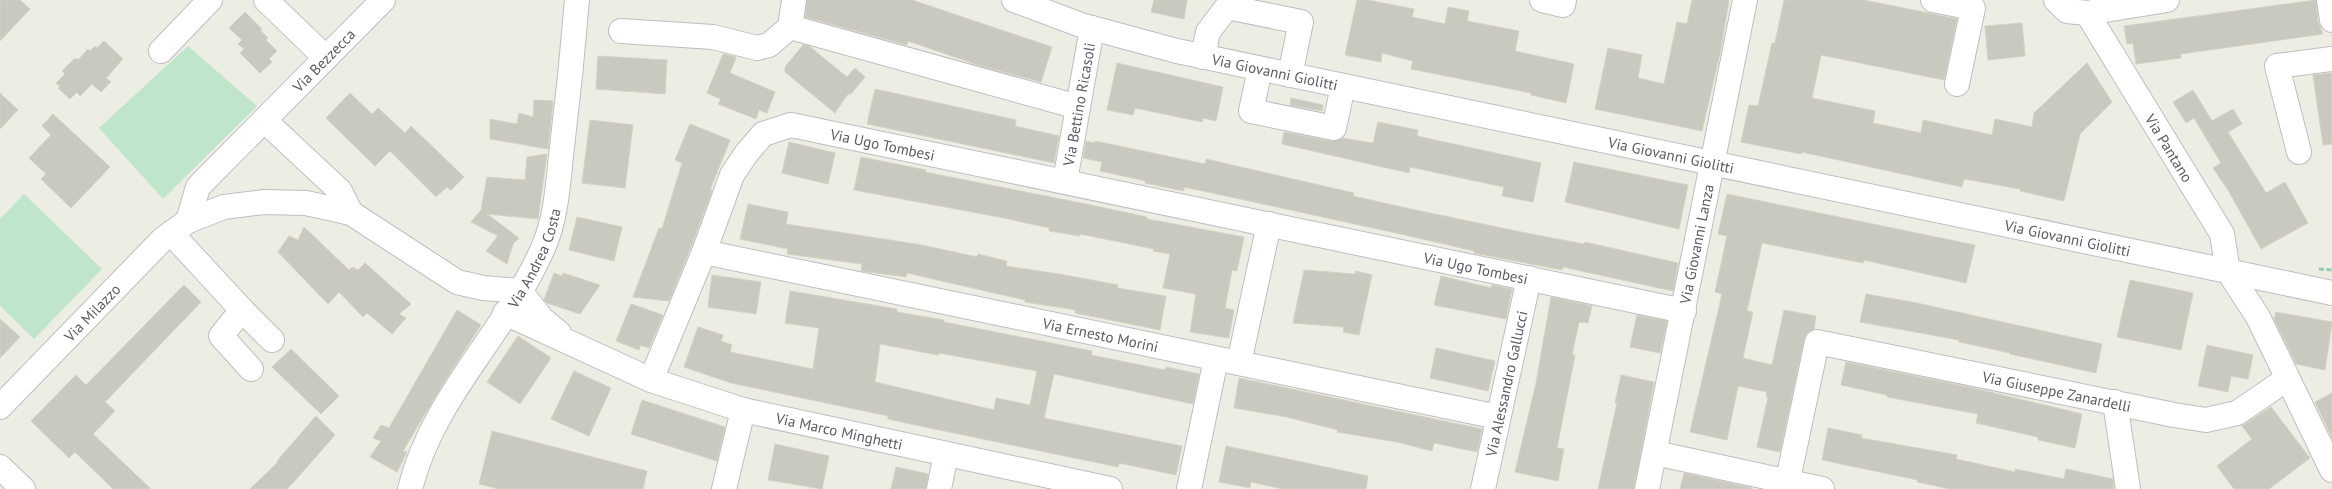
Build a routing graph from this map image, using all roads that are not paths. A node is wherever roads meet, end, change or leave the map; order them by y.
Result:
1 (210, 0) edge
2 (266, 0) edge
3 (383, 0) edge
4 (577, 0) edge
5 (794, 0) edge
6 (1542, 0) edge
7 (1564, 0) edge
8 (1745, 0) edge
9 (1933, 0) edge
10 (2056, 0) edge
11 (2167, 0) edge
12 (2329, 0) edge
13 (1029, 3) edge
14 (2087, 13) junction
15 (2332, 20) edge
16 (790, 27) junction
17 (1092, 28) junction
18 (621, 31) dead end
19 (161, 51) dead end
20 (1203, 57) junction
21 (326, 58) junction
22 (2332, 59) edge
23 (1260, 69) junction
24 (1290, 75) junction
25 (1957, 84) dead end
26 (1343, 86) junction
27 (1078, 107) junction
28 (264, 120) junction
29 (2299, 152) dead end
30 (1713, 163) junction
31 (1065, 181) junction
32 (350, 213) junction
33 (1269, 224) junction
34 (180, 227) junction
35 (704, 252) junction
36 (2228, 271) junction
37 (1529, 278) junction
38 (2272, 280) junction
39 (520, 291) junction
40 (2332, 293) edge
41 (242, 310) junction
42 (1684, 311) junction
43 (505, 313) junction
44 (2258, 317) junction
45 (272, 340) dead end
46 (576, 347) junction
47 (1216, 359) junction
48 (1239, 363) junction
49 (252, 369) dead end
50 (2287, 379) junction
51 (651, 380) junction
52 (2115, 402) junction
53 (0, 407) edge
54 (743, 410) junction
55 (1498, 417) junction
56 (1655, 453) junction
57 (946, 454) junction
58 (0, 468) edge
59 (2332, 470) edge
60 (1787, 485) edge
61 (23, 489) edge
62 (410, 489) edge
63 (724, 489) edge
64 (939, 489) edge
65 (1110, 489) edge
66 (1189, 489) edge
67 (1483, 489) edge
68 (1648, 489) edge
69 (1822, 489) edge
70 (2128, 489) edge

1 - 19 street
2 - 21 street
3 - 21 street, Via Bezzecca
4 - 39 street, Via Andrea Costa
5 - 16 street
6 - 7 street
8 - 30 street, Via Giovanni Lanza
9 - 25 street
10 - 14 street
11 - 14 street
12 - 15 street
13 - 17 street, Via Giovanni Giolitti
14 - 36 street, Via Pantano
16 - 18 street
16 - 27 street
17 - 20 street, Via Giovanni Giolitti
17 - 27 street, Via Bettino Ricasoli
20 - 23 street, Via Giovanni Giolitti
20 - 24 street
21 - 28 street, Via Bezzecca
22 - 29 street
23 - 24 street, Via Giovanni Giolitti
23 - 26 street
24 - 26 street, Via Giovanni Giolitti
26 - 30 street, Via Giovanni Giolitti
27 - 31 street, Via Bettino Ricasoli
28 - 32 street
28 - 34 street
30 - 36 street, Via Giovanni Giolitti
30 - 42 street, Via Giovanni Lanza
31 - 33 street, Via Ugo Tombesi
31 - 35 street, Via Ugo Tombesi
32 - 34 street, Via Milazzo
32 - 39 street, Via Milazzo
33 - 37 street, Via Ugo Tombesi
33 - 48 street
34 - 41 street
34 - 53 street, Via Milazzo
35 - 47 street, Via Ernesto Morini
35 - 51 street, Via Ugo Tombesi
36 - 38 street, Via Giovanni Giolitti
36 - 44 street, Via Pantano
37 - 42 street, Via Ugo Tombesi
37 - 55 street, Via Alessandro Gallucci
38 - 40 street, Via Giovanni Giolitti
38 - 44 street
39 - 43 street, Via Andrea Costa
39 - 46 street, Via Marco Minghetti
41 - 45 street
41 - 49 street
42 - 56 street, Via Giovanni Lanza
43 - 46 street, Via Marco Minghetti
43 - 62 street, Via Andrea Costa
44 - 50 street, Via Pantano
46 - 51 street, Via Marco Minghetti
47 - 48 street, Via Ernesto Morini
47 - 66 street
48 - 55 street, Via Ernesto Morini
50 - 52 street, Via Giuseppe Zanardelli
50 - 59 street, Via Pantano
51 - 54 street, Via Marco Minghetti
52 - 60 street, Via Giuseppe Zanardelli
52 - 70 street
54 - 57 street, Via Marco Minghetti
54 - 63 street
55 - 67 street, Via Alessandro Gallucci
56 - 60 street
56 - 68 street, Via Giovanni Lanza
57 - 64 street
57 - 65 street, Via Marco Minghetti
58 - 61 street
60 - 69 street

